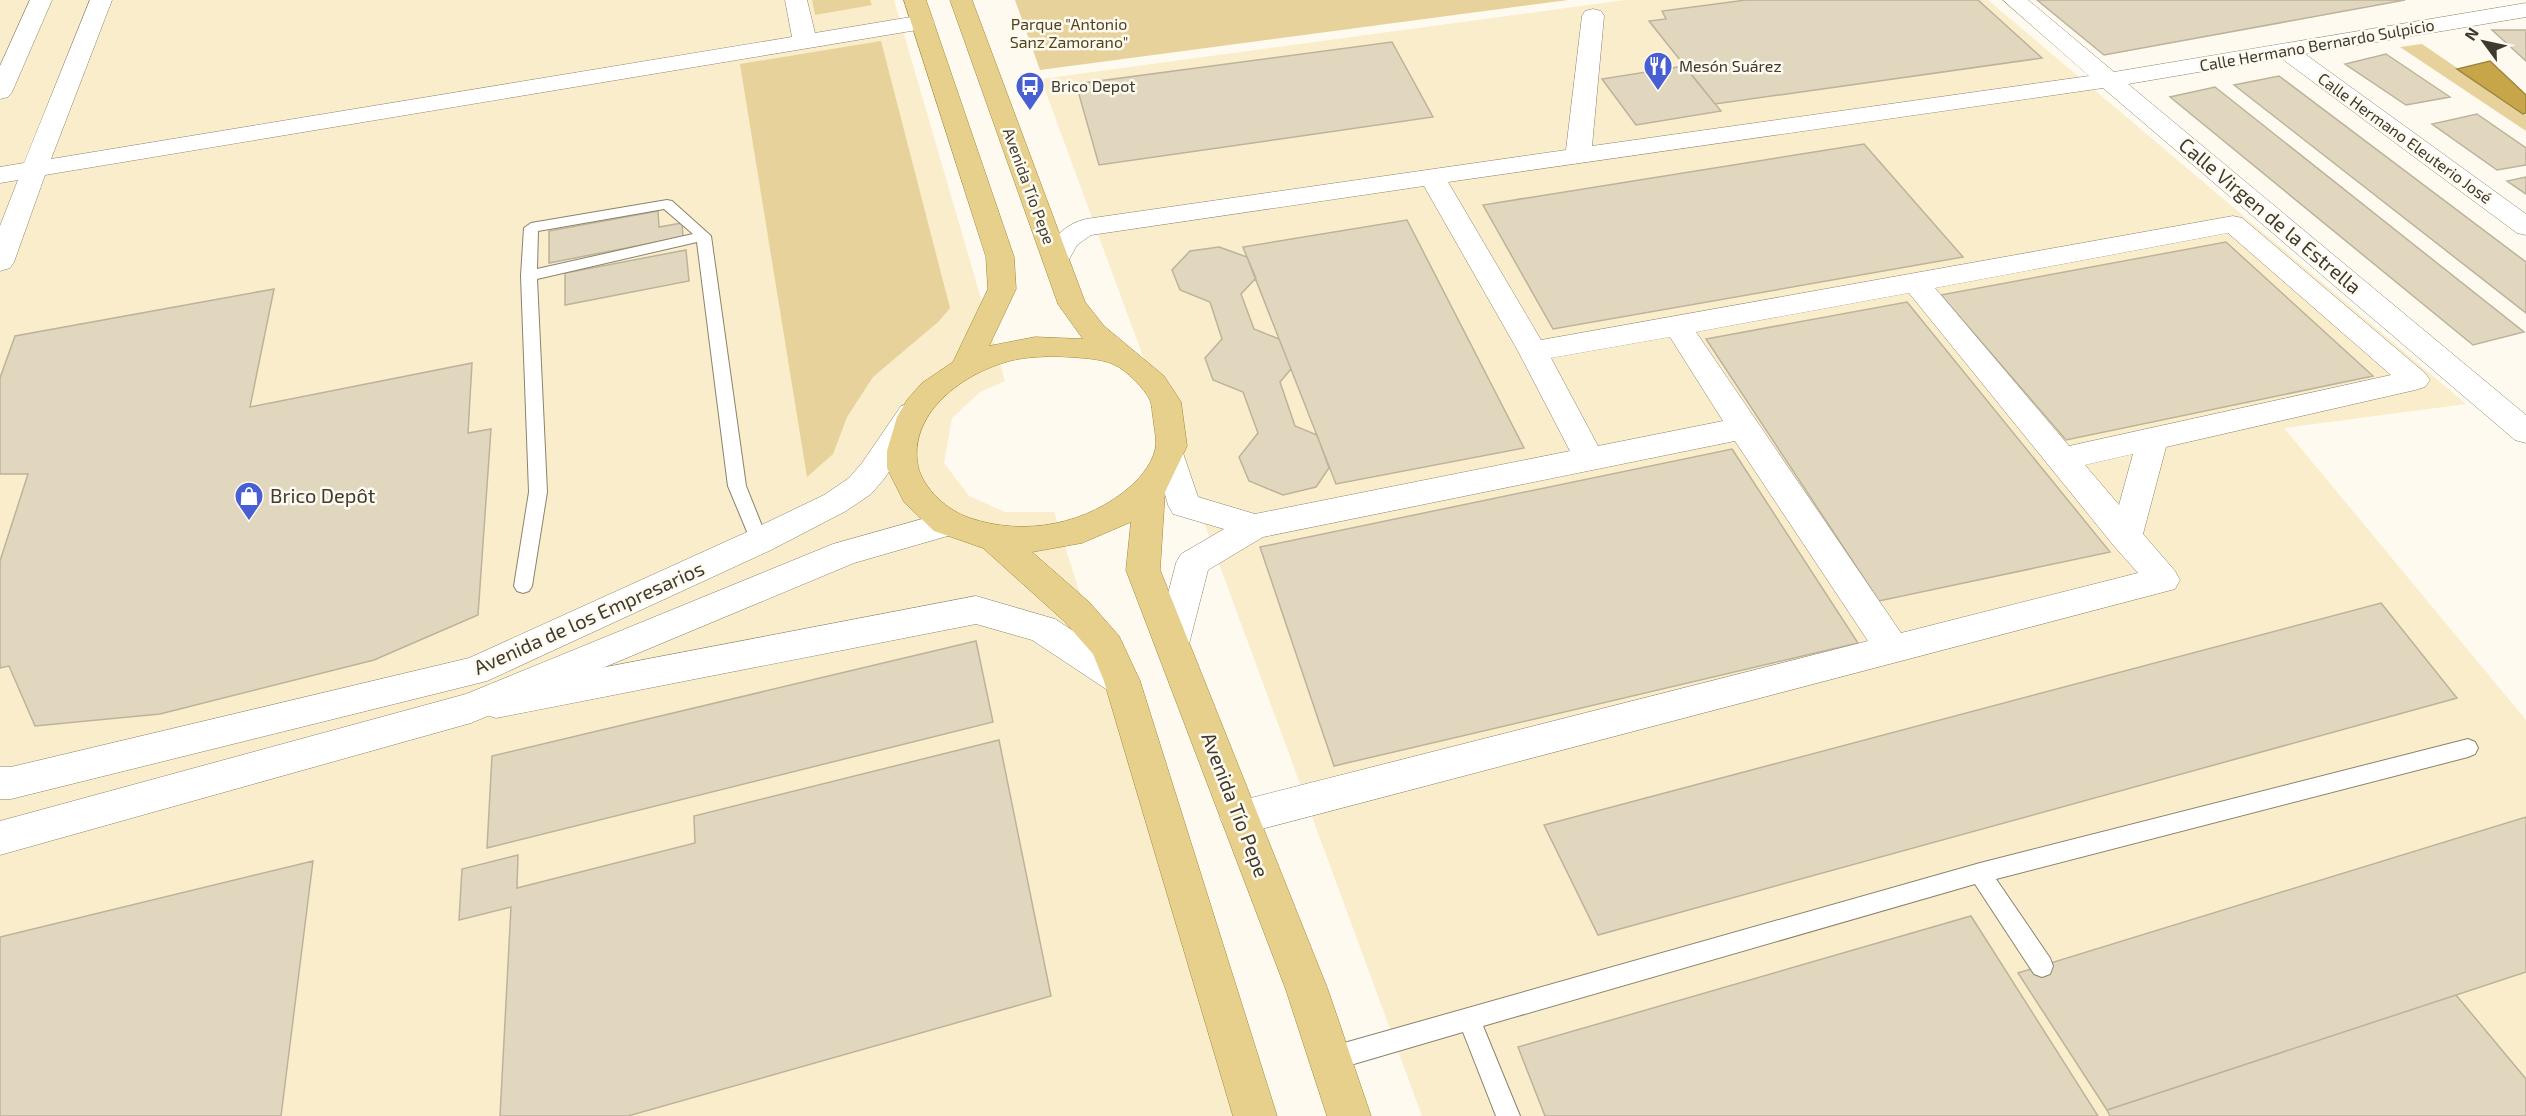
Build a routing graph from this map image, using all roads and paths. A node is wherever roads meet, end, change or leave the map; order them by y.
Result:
1 (41, 0) edge
2 (101, 0) edge
3 (796, 0) edge
4 (962, 0) edge
5 (2014, 0) edge
6 (2526, 10) edge
7 (919, 11) edge
8 (1593, 16) dead end
9 (805, 42) junction
10 (2285, 50) junction
11 (2108, 80) junction
12 (0, 92) edge
13 (1578, 156) junction
14 (34, 170) junction
15 (0, 175) edge
16 (1432, 177) junction
17 (1035, 204) junction
18 (2526, 227) edge
19 (1077, 230) junction
20 (704, 236) junction
21 (1056, 259) junction
22 (0, 262) edge
23 (529, 276) junction
24 (1915, 282) junction
25 (1677, 326) junction
26 (1533, 351) junction
27 (1122, 356) junction
28 (965, 366) junction
29 (916, 408) junction
30 (1743, 428) junction
31 (2526, 432) edge
32 (2153, 439) junction
33 (1170, 455) junction
34 (1589, 459) junction
35 (2062, 459) junction
36 (1149, 491) junction
37 (947, 524) junction
38 (1255, 526) junction
39 (2126, 537) junction
40 (994, 539) junction
41 (759, 541) junction
42 (523, 586) dead end
43 (1172, 645) junction
44 (1893, 650) junction
45 (1122, 681) junction
46 (471, 708) junction
47 (2468, 748) dead end
48 (0, 783) edge
49 (1239, 818) junction
50 (0, 838) edge
51 (1980, 873) junction
52 (2042, 966) dead end
53 (1469, 1019) junction
54 (1330, 1059) junction
55 (1255, 1116) edge
56 (1350, 1116) edge
57 (1508, 1116) edge

1 - 12 street
2 - 14 street
3 - 9 street
4 - 17 main road, Avenida Tío Pepe
5 - 11 street, Calle Virgen de la Estrella
6 - 10 street, Calle Hermano Bernardo Sulpicio
7 - 9 street
7 - 28 main road
8 - 13 street
9 - 14 street
10 - 11 street, Calle Hermano Bernardo Sulpicio
10 - 18 street, Calle Hermano Eleuterio José
11 - 13 street, Calle Hermano Bernardo Sulpicio
11 - 31 street, Calle Virgen de la Estrella
13 - 16 street, Calle Hermano Bernardo Sulpicio
14 - 15 street
14 - 22 street
16 - 19 street, Calle Hermano Bernardo Sulpicio
16 - 26 street
17 - 19 street
17 - 21 main road, Avenida Tío Pepe
19 - 21 street
20 - 23 lane
20 - 23 lane
20 - 41 lane
21 - 27 main road, Avenida Tío Pepe
23 - 42 lane
24 - 25 street
24 - 32 street
24 - 35 street
25 - 26 street
25 - 30 street
26 - 34 street
27 - 28 main road
27 - 33 main road, Avenida Tío Pepe
28 - 29 main road
29 - 37 main road
29 - 41 street, Avenida de los Empresarios
30 - 34 street
30 - 44 street
32 - 35 street
32 - 39 street
33 - 36 main road
33 - 38 street
34 - 38 street
35 - 39 street
36 - 40 main road
36 - 43 main road, Avenida Tío Pepe
37 - 40 main road
37 - 46 street, Avenida de los Empresarios
38 - 43 street
39 - 44 street
40 - 45 main road
41 - 48 street, Avenida de los Empresarios
43 - 49 main road, Avenida Tío Pepe
44 - 49 street
45 - 46 street, Avenida de los Empresarios
45 - 55 main road
46 - 50 street, Avenida de los Empresarios
47 - 51 lane
49 - 54 main road, Avenida Tío Pepe
51 - 52 lane
51 - 53 lane
53 - 54 lane
53 - 57 lane
54 - 56 main road, Avenida Tío Pepe

